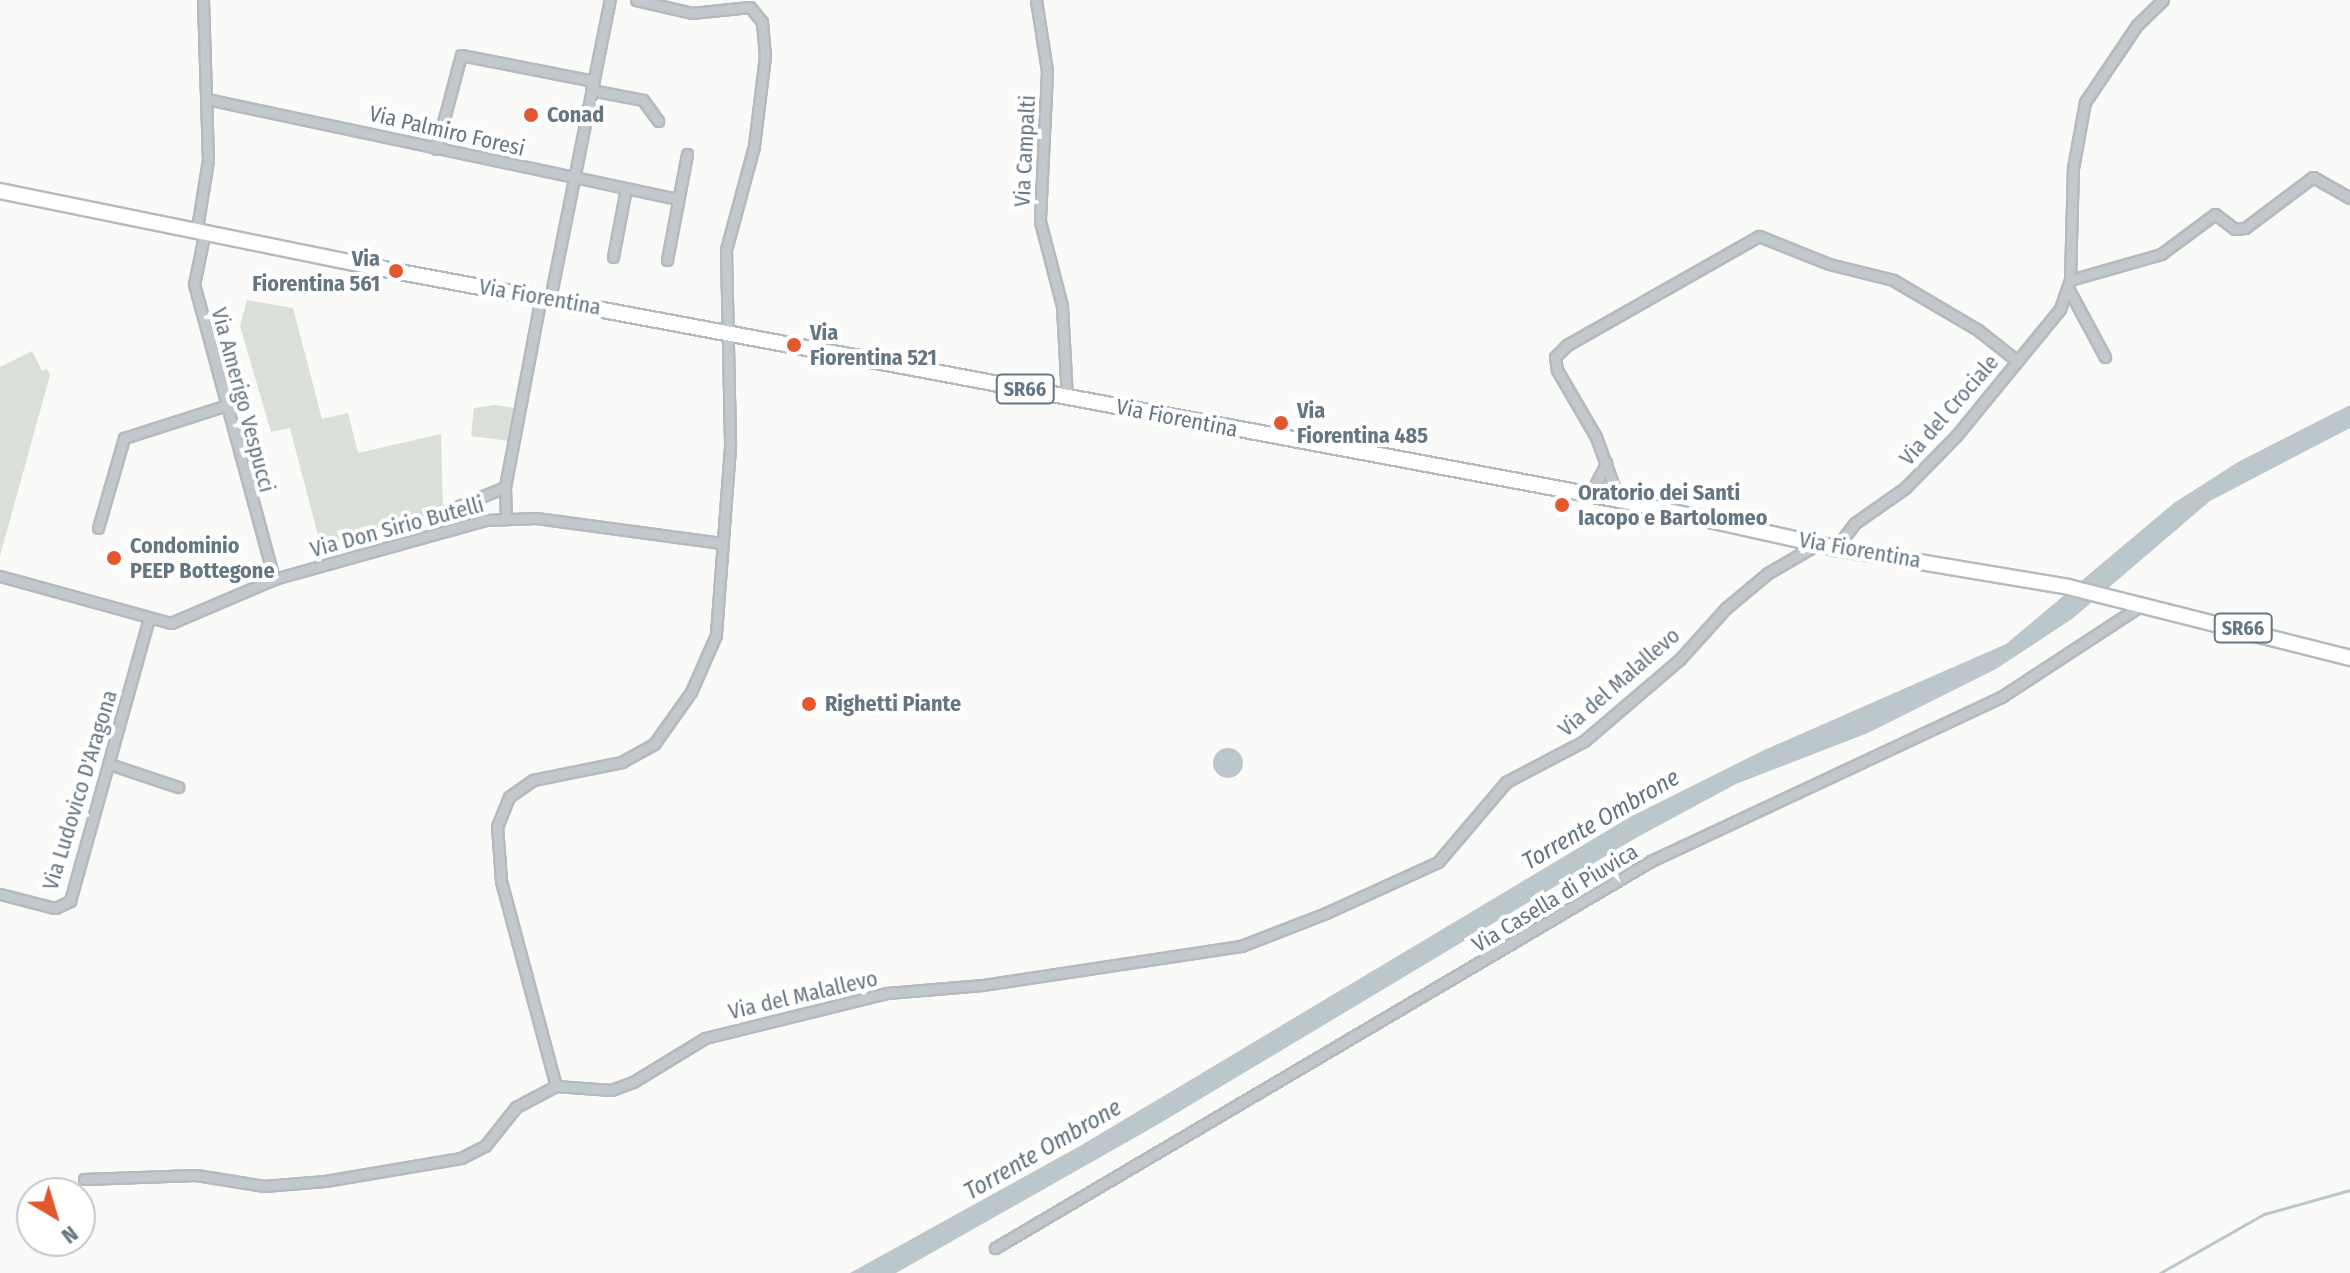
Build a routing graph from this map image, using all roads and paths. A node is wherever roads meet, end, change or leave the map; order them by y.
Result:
1 (203, 0) edge
2 (610, 0) edge
3 (636, 0) edge
4 (1036, 0) edge
5 (2163, 0) edge
6 (592, 85) junction
7 (207, 99) junction
8 (658, 121) dead end
9 (436, 149) junction
10 (687, 154) dead end
11 (574, 177) junction
12 (626, 188) junction
13 (0, 191) edge
14 (2350, 198) edge
15 (679, 199) junction
16 (201, 229) junction
17 (613, 257) dead end
18 (667, 260) dead end
19 (2070, 285) junction
20 (546, 298) junction
21 (729, 334) junction
22 (2105, 357) dead end
23 (2016, 360) junction
24 (1067, 397) junction
25 (224, 406) junction
26 (1606, 463) junction
27 (505, 487) junction
28 (1590, 495) junction
29 (1619, 500) junction
30 (447, 511) dead end
31 (506, 518) junction
32 (98, 528) dead end
33 (721, 543) junction
34 (1818, 544) junction
35 (1836, 548) junction
36 (0, 576) edge
37 (274, 579) junction
38 (2140, 601) junction
39 (148, 621) junction
40 (2347, 655) edge
41 (109, 764) junction
42 (178, 787) dead end
43 (0, 894) edge
44 (556, 1086) junction
45 (96, 1179) edge
46 (995, 1248) dead end

1 - 7 street, Via Amerigo Vespucci
2 - 6 street
3 - 21 street
4 - 24 street, Via Campalti
5 - 19 street
6 - 8 street
6 - 9 street
6 - 11 street
7 - 9 street, Via Palmiro Foresi
7 - 16 street, Via Amerigo Vespucci
9 - 11 street, Via Palmiro Foresi
10 - 15 street
11 - 12 street, Via Palmiro Foresi
11 - 20 street
12 - 15 street, Via Palmiro Foresi
12 - 17 street
13 - 16 main road, Via Fiorentina / SR66
14 - 19 street
15 - 18 street
16 - 20 main road, Via Fiorentina / SR66
16 - 25 street, Via Amerigo Vespucci
19 - 22 street
19 - 23 street, Via del Crociale
20 - 21 main road, Via Fiorentina / SR66
20 - 27 street
21 - 24 main road, Via Fiorentina / SR66
21 - 33 street
23 - 26 street
23 - 35 street, Via del Crociale
24 - 28 main road, Via Fiorentina / SR66
25 - 32 street
25 - 37 street, Via Amerigo Vespucci
26 - 28 street
26 - 29 street
27 - 30 street
27 - 31 street
28 - 29 main road, Via Fiorentina / SR66
29 - 34 main road, Via Fiorentina / SR66
31 - 33 street, Via Don Sirio Butelli
31 - 37 street, Via Don Sirio Butelli
33 - 44 street
34 - 35 main road, Via Fiorentina / SR66
34 - 44 street, Via del Malallevo
35 - 38 main road, Via Fiorentina / SR66
36 - 39 street
37 - 39 street, Via Don Sirio Butelli
38 - 40 main road, Via Fiorentina / SR66
38 - 46 street, Via Casella di Piuvica
39 - 41 street, Via Ludovico D'Aragona
41 - 42 street
41 - 43 street, Via Ludovico D'Aragona
44 - 45 street

